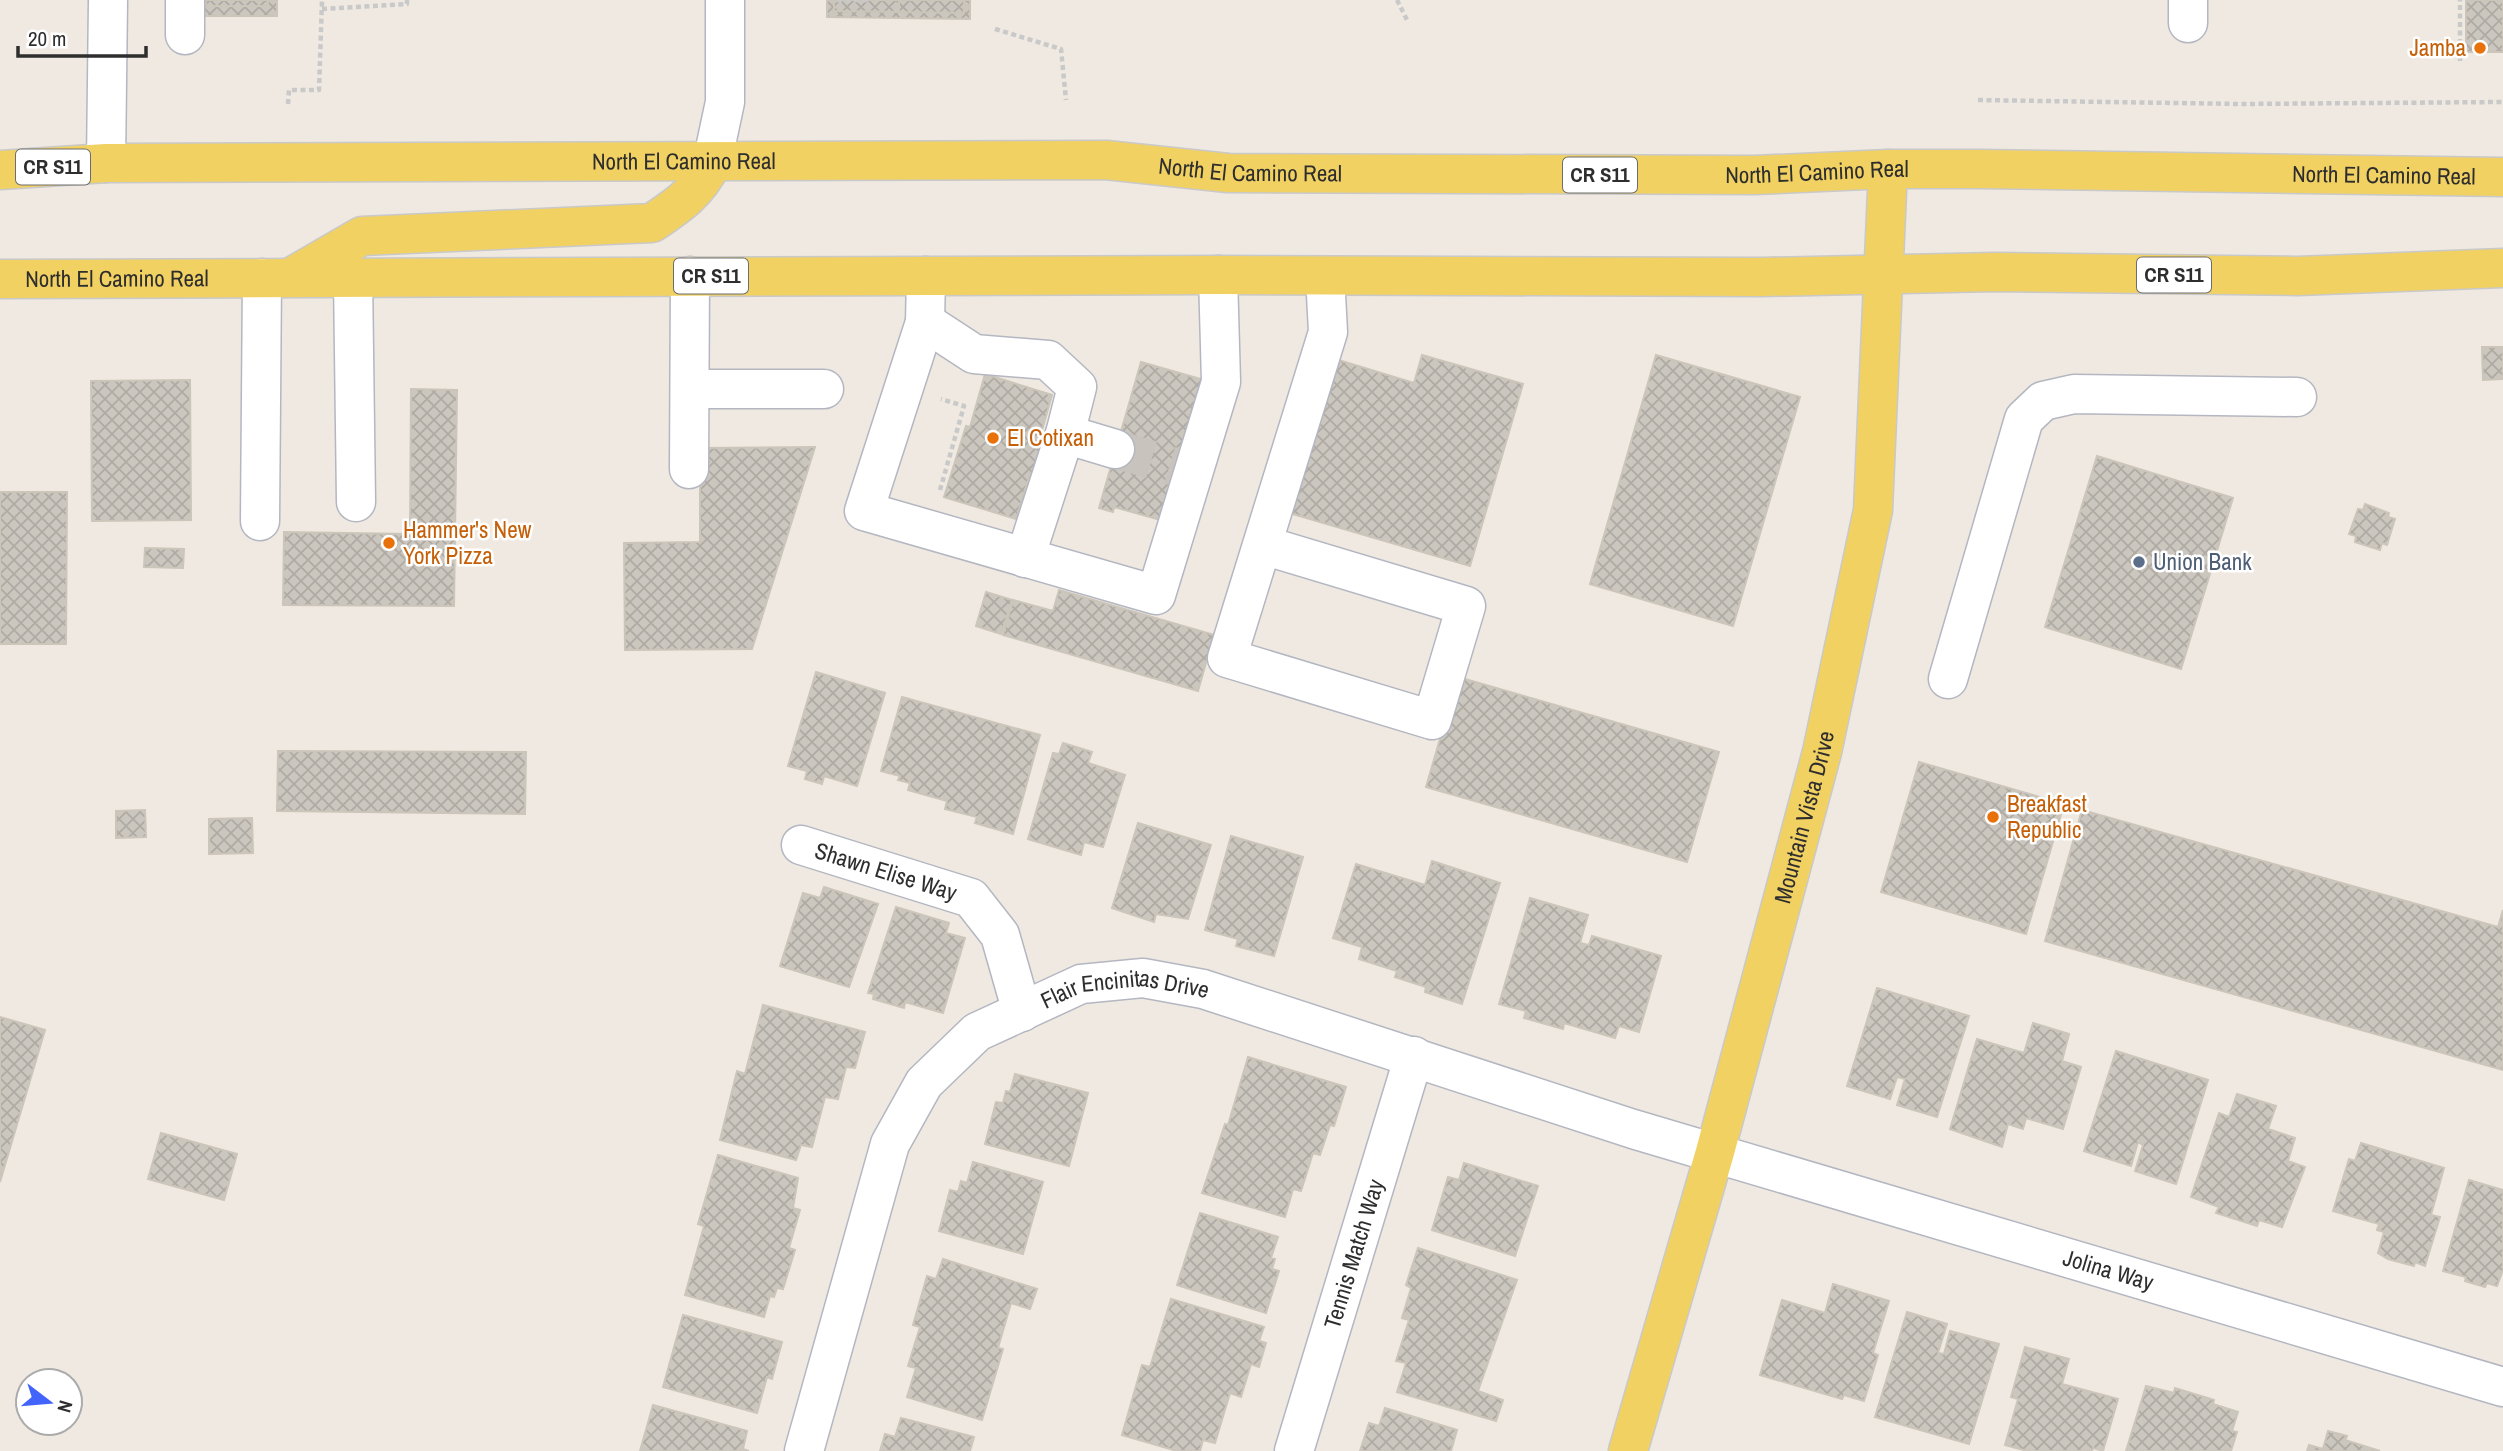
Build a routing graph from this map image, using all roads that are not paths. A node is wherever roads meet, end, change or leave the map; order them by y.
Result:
1 (108, 0) edge
2 (725, 0) edge
3 (106, 163) junction
4 (712, 163) junction
5 (1888, 169) junction
6 (0, 170) edge
7 (2503, 177) edge
8 (2503, 268) edge
9 (1218, 275) junction
10 (1882, 275) junction
11 (690, 276) junction
12 (926, 276) junction
13 (1325, 276) junction
14 (276, 277) junction
15 (353, 277) junction
16 (0, 279) edge
17 (925, 322) junction
18 (690, 389) junction
19 (824, 389) dead end
20 (2298, 397) dead end
21 (1065, 434) junction
22 (1115, 449) tunnel mouth
23 (689, 469) dead end
24 (356, 502) dead end
25 (260, 521) dead end
26 (1263, 545) junction
27 (1025, 558) junction
28 (1948, 679) dead end
29 (801, 845) dead end
30 (1022, 1012) junction
31 (1414, 1056) junction
32 (1715, 1152) junction
33 (2503, 1387) edge
34 (804, 1451) edge
35 (1294, 1451) edge
36 (1628, 1451) edge

1 - 3 street
2 - 4 street
3 - 4 main road, North El Camino Real / CR S11
3 - 6 main road, North El Camino Real / CR S11
4 - 5 main road, North El Camino Real / CR S11
4 - 14 main road
5 - 7 main road, North El Camino Real / CR S11
5 - 10 main road, Mountain Vista Drive
8 - 10 main road, North El Camino Real / CR S11
9 - 12 main road, North El Camino Real / CR S11
9 - 13 main road, North El Camino Real / CR S11
9 - 27 street
10 - 13 main road, North El Camino Real / CR S11
10 - 32 main road, Mountain Vista Drive
11 - 12 main road, North El Camino Real / CR S11
11 - 15 main road, North El Camino Real / CR S11
11 - 18 street
12 - 17 street
13 - 26 street
14 - 15 main road, North El Camino Real / CR S11
14 - 16 main road, North El Camino Real / CR S11
14 - 25 street
15 - 24 street
17 - 21 street
17 - 27 street
18 - 19 street
18 - 23 street
20 - 28 street
21 - 22 street
21 - 27 street
26 - 26 street
29 - 30 street, Shawn Elise Way
30 - 31 street, Flair Encinitas Drive
30 - 34 street, Flair Encinitas Drive
31 - 32 street, Flair Encinitas Drive
31 - 35 street, Tennis Match Way
32 - 33 street, Jolina Way
32 - 36 main road, Mountain Vista Drive

